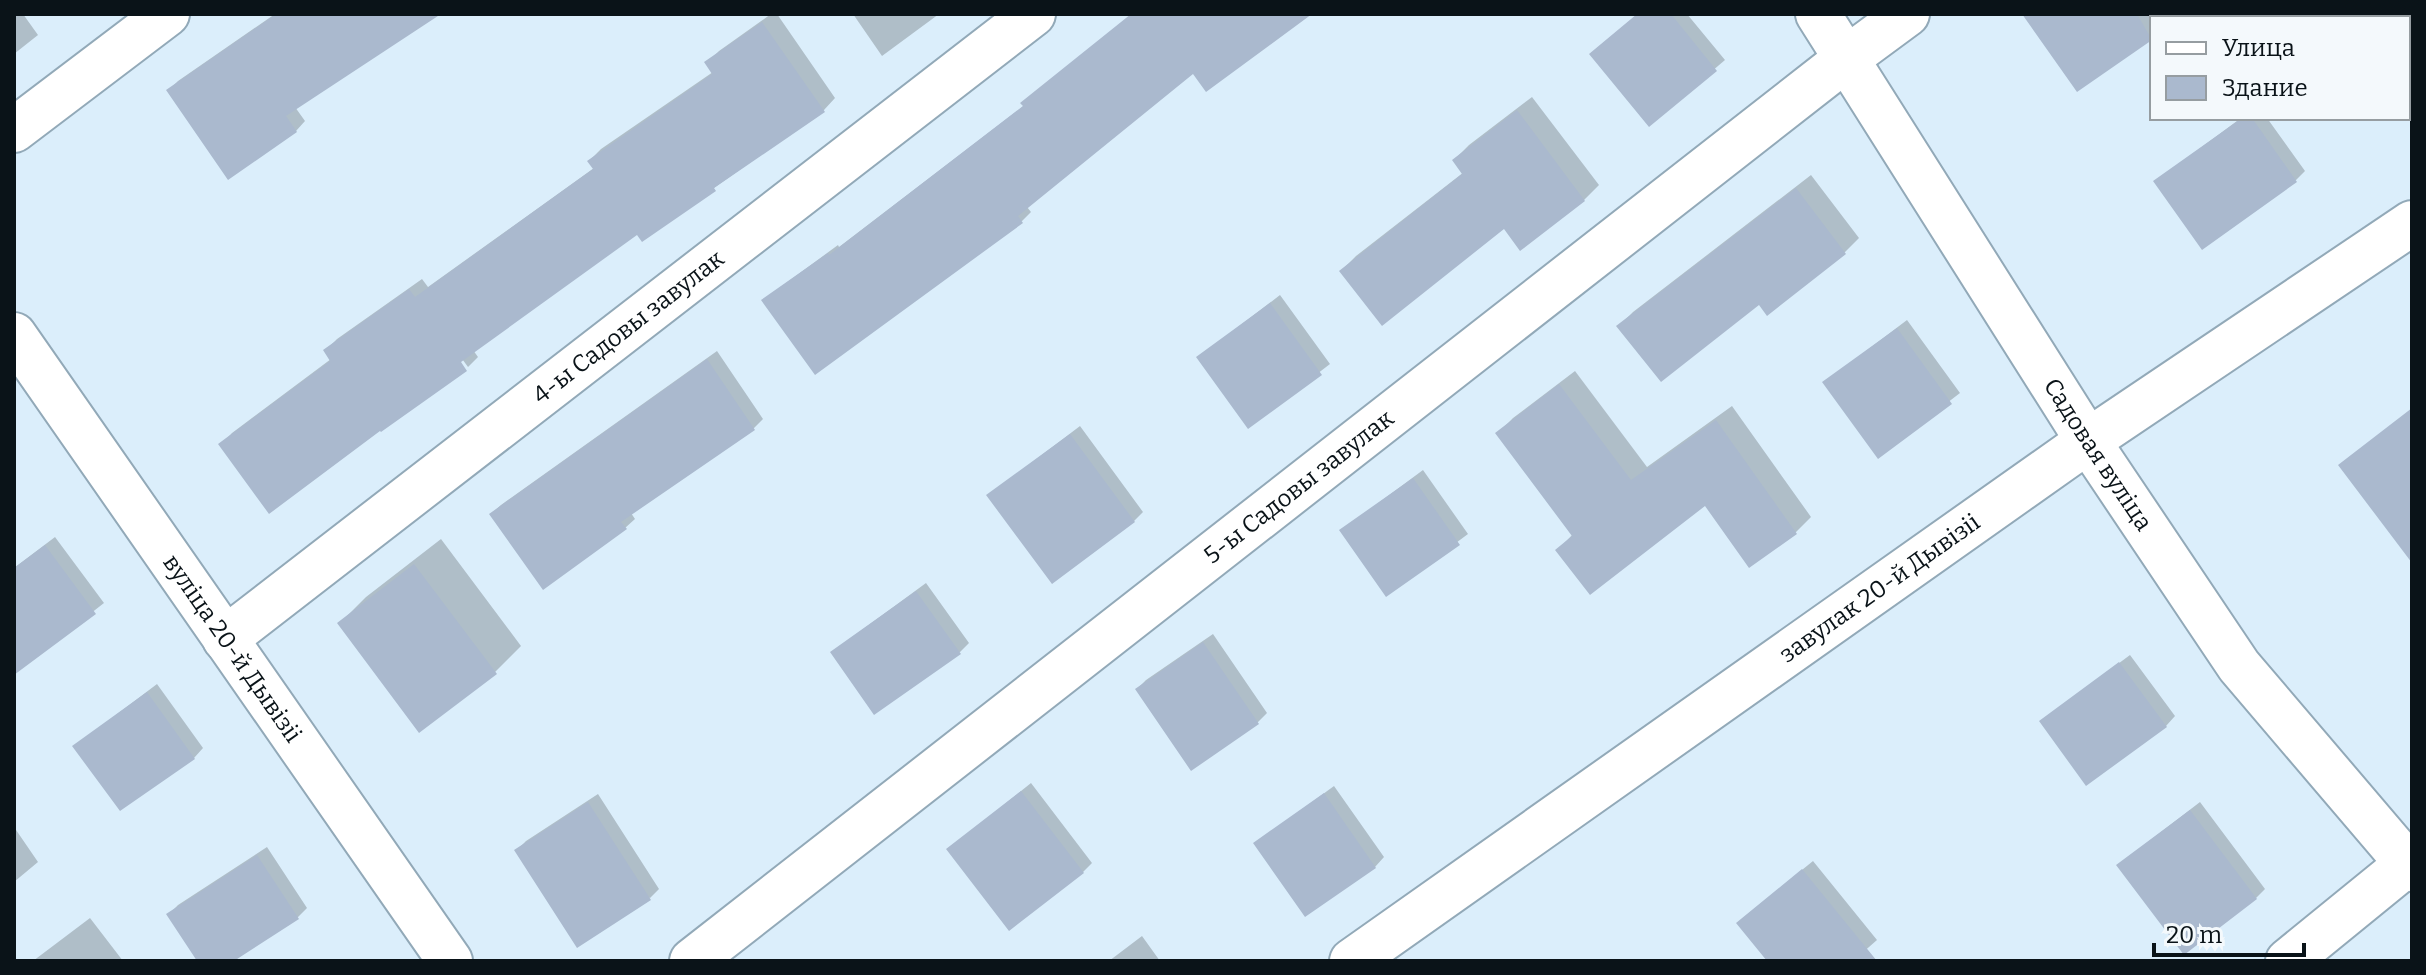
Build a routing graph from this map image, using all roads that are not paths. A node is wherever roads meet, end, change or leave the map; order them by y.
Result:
1 (167, 14) edge
2 (1033, 14) edge
3 (1818, 14) edge
4 (1907, 14) edge
5 (1846, 59) junction
6 (14, 130) edge
7 (2412, 223) edge
8 (14, 335) edge
9 (2088, 441) junction
10 (225, 639) junction
11 (2410, 864) edge
12 (450, 961) edge
13 (692, 961) edge
14 (1352, 961) edge
15 (2288, 961) edge

1 - 6 street
2 - 10 street, 4-ы Садовы завулак
3 - 5 street, Садовая вуліца
4 - 5 street, 5-ы Садовы завулак
5 - 9 street, Садовая вуліца
5 - 13 street, 5-ы Садовы завулак
7 - 9 street, завулак 20-й Дывізіі
8 - 10 street, вуліца 20-й Дывізіі
9 - 11 street, Садовая вуліца
9 - 14 street, завулак 20-й Дывізіі
10 - 12 street, вуліца 20-й Дывізіі
11 - 15 street

